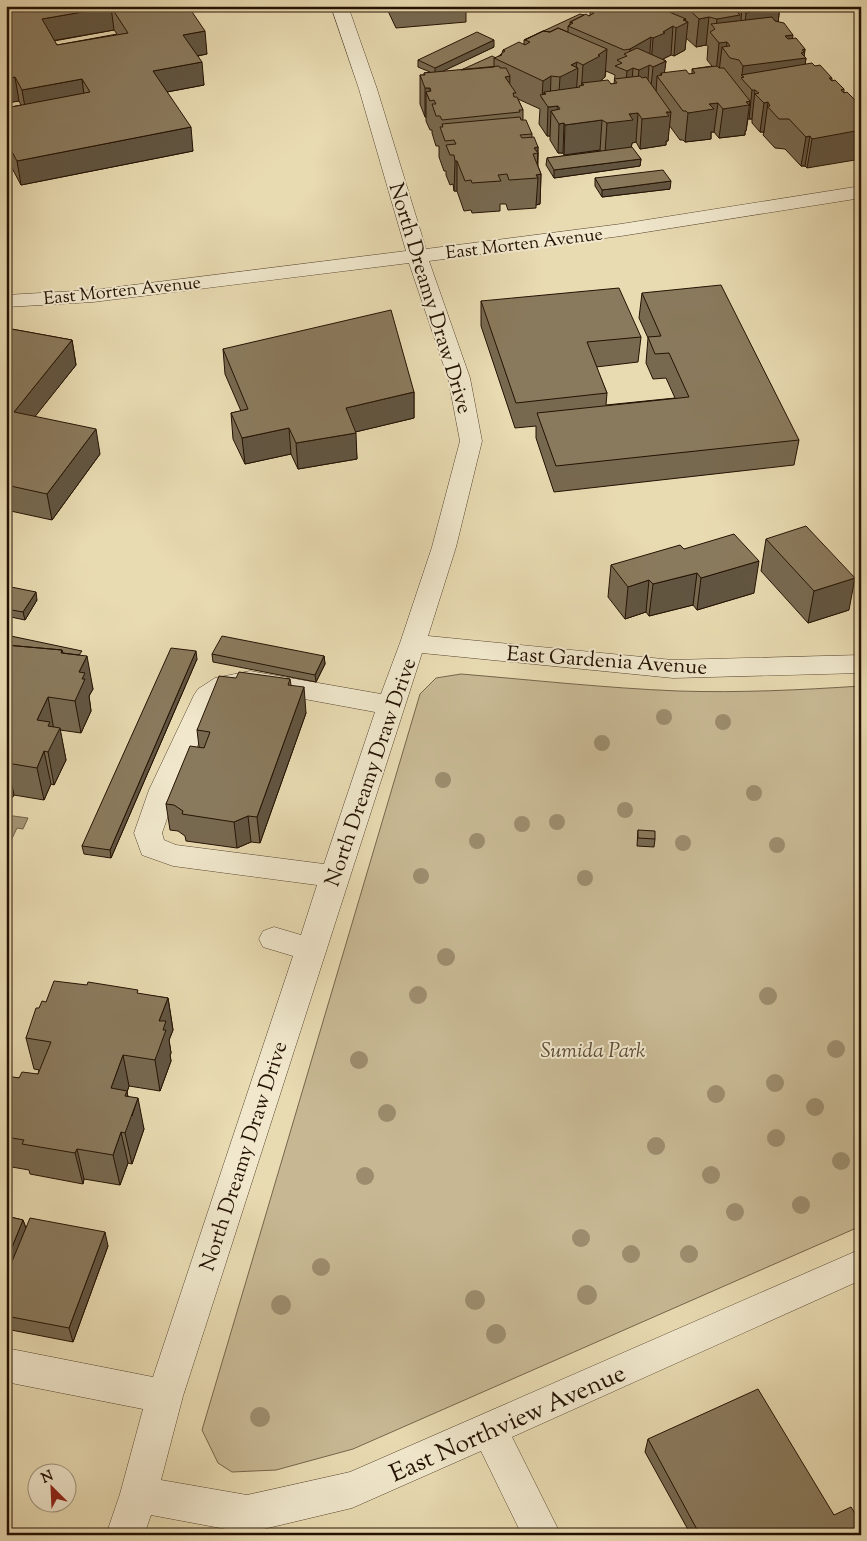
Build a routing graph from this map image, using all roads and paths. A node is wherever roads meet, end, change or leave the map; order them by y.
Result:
1 (339, 6) edge
2 (861, 192) edge
3 (418, 256) junction
4 (6, 301) edge
5 (414, 644) junction
6 (861, 664) edge
7 (390, 705) junction
8 (335, 876) junction
9 (274, 940) dead end
10 (310, 949) junction
11 (861, 1264) edge
12 (6, 1365) edge
13 (165, 1396) junction
14 (489, 1429) junction
15 (139, 1494) junction
16 (125, 1535) edge
17 (542, 1535) edge

1 - 3 street, North Dreamy Draw Drive
2 - 3 street, East Morten Avenue
3 - 4 street, East Morten Avenue
3 - 5 street, North Dreamy Draw Drive
5 - 6 street, East Gardenia Avenue
5 - 7 street, North Dreamy Draw Drive
7 - 8 street, North Dreamy Draw Drive
7 - 8 street
8 - 10 street, North Dreamy Draw Drive
9 - 10 street
10 - 13 street, North Dreamy Draw Drive
11 - 14 street, East Northview Avenue
12 - 13 street
13 - 15 street, North Dreamy Draw Drive
14 - 15 street, East Northview Avenue
14 - 17 street
15 - 16 street, North Dreamy Draw Drive

